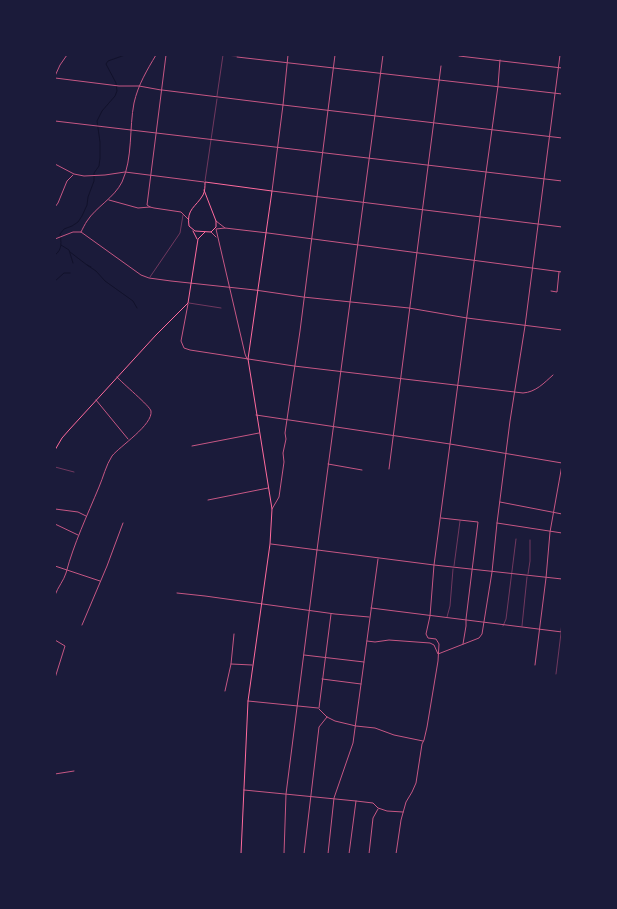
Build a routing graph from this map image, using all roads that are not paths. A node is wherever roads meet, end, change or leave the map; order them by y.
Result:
1 (67, 55) edge
2 (156, 55) edge
3 (166, 55) edge
4 (223, 55) edge
5 (225, 55) edge
6 (288, 55) edge
7 (335, 55) edge
8 (383, 55) edge
9 (560, 55) edge
10 (459, 56) edge
11 (237, 57) joint
12 (500, 60) junction
13 (287, 63) junction
14 (442, 66) dead end
15 (333, 68) junction
16 (559, 68) junction
17 (562, 68) edge
18 (381, 74) junction
19 (55, 77) edge
20 (440, 79) junction
21 (139, 86) junction
22 (498, 86) junction
23 (161, 90) junction
24 (556, 93) junction
25 (562, 94) edge
26 (217, 96) junction
27 (283, 105) junction
28 (328, 110) junction
29 (375, 117) junction
30 (55, 121) edge
31 (434, 122) junction
32 (130, 130) junction
33 (492, 130) junction
34 (156, 133) junction
35 (550, 137) junction
36 (562, 138) edge
37 (211, 140) junction
38 (277, 148) junction
39 (323, 153) junction
40 (370, 159) junction
41 (55, 164) edge
42 (428, 166) junction
43 (125, 172) junction
44 (486, 173) junction
45 (74, 174) junction
46 (150, 175) junction
47 (544, 179) junction
48 (562, 181) edge
49 (205, 182) junction
50 (204, 190) junction
51 (272, 191) junction
52 (316, 196) junction
53 (201, 197) junction
54 (207, 198) junction
55 (108, 200) junction
56 (363, 202) junction
57 (55, 207) edge
58 (150, 207) junction
59 (422, 209) junction
60 (183, 213) junction
61 (480, 217) junction
62 (189, 220) junction
63 (216, 221) junction
64 (538, 224) junction
65 (562, 227) edge
66 (225, 228) junction
67 (216, 229) junction
68 (193, 230) junction
69 (81, 232) junction
70 (205, 232) junction
71 (211, 232) junction
72 (266, 233) junction
73 (217, 237) junction
74 (311, 238) junction
75 (55, 239) edge
76 (198, 239) junction
77 (358, 245) junction
78 (417, 252) junction
79 (475, 260) junction
80 (532, 267) junction
81 (559, 271) junction
82 (562, 272) edge
83 (149, 278) junction
84 (190, 284) junction
85 (228, 287) junction
86 (258, 290) junction
87 (551, 291) dead end
88 (303, 297) junction
89 (350, 302) junction
90 (188, 303) junction
91 (221, 308) dead end
92 (410, 308) junction
93 (467, 318) junction
94 (525, 326) junction
95 (562, 330) edge
96 (248, 360) junction
97 (294, 366) junction
98 (341, 371) junction
99 (553, 375) dead end
100 (117, 377) junction
101 (400, 379) junction
102 (458, 385) junction
103 (515, 391) junction
104 (96, 400) junction
105 (256, 415) junction
106 (287, 420) junction
107 (333, 427) junction
108 (259, 433) junction
109 (393, 435) junction
110 (129, 440) junction
111 (450, 444) junction
112 (192, 446) dead end
113 (55, 450) edge
114 (506, 454) junction
115 (328, 464) junction
116 (562, 464) edge
117 (55, 467) edge
118 (389, 469) dead end
119 (362, 470) dead end
120 (74, 472) dead end
121 (268, 488) junction
122 (208, 500) dead end
123 (500, 502) junction
124 (55, 509) edge
125 (272, 509) junction
126 (553, 512) junction
127 (562, 514) edge
128 (87, 516) junction
129 (441, 518) junction
130 (460, 520) junction
131 (123, 523) dead end
132 (497, 523) junction
133 (55, 524) edge
134 (550, 532) junction
135 (562, 533) edge
136 (79, 535) junction
137 (516, 539) dead end
138 (530, 540) dead end
139 (270, 544) junction
140 (317, 550) junction
141 (378, 558) junction
142 (434, 565) junction
143 (55, 566) edge
144 (454, 567) junction
145 (66, 569) junction
146 (473, 569) junction
147 (492, 572) junction
148 (512, 573) junction
149 (528, 574) junction
150 (546, 578) junction
151 (562, 579) edge
152 (100, 581) junction
153 (177, 593) dead end
154 (55, 594) edge
155 (262, 603) junction
156 (371, 608) junction
157 (309, 610) junction
158 (331, 613) junction
159 (430, 616) junction
160 (447, 617) junction
161 (370, 618) junction
162 (466, 619) junction
163 (484, 623) junction
164 (562, 623) edge
165 (82, 625) dead end
166 (502, 626) junction
167 (522, 627) junction
168 (539, 629) junction
169 (561, 632) edge
170 (234, 634) dead end
171 (55, 640) edge
172 (367, 641) junction
173 (461, 646) junction
174 (438, 654) junction
175 (303, 655) junction
176 (325, 657) junction
177 (364, 662) junction
178 (231, 664) junction
179 (253, 665) junction
180 (535, 665) dead end
181 (556, 674) dead end
182 (55, 678) edge
183 (322, 679) junction
184 (361, 684) junction
185 (225, 691) dead end
186 (248, 702) junction
187 (297, 706) junction
188 (319, 708) junction
189 (327, 717) junction
190 (356, 726) junction
191 (423, 742) junction
192 (74, 771) dead end
193 (55, 774) edge
194 (244, 790) junction
195 (286, 794) junction
196 (311, 797) junction
197 (334, 798) junction
198 (356, 801) junction
199 (378, 808) junction
200 (404, 812) junction
201 (241, 854) edge
202 (284, 854) edge
203 (304, 854) edge
204 (328, 854) edge
205 (349, 854) edge
206 (369, 854) edge
207 (396, 854) edge

1 - 19 street
2 - 21 street
3 - 23 street
4 - 26 street
5 - 11 street
6 - 13 street
7 - 15 street
8 - 18 street
9 - 16 street
10 - 12 street
11 - 13 street
12 - 16 street
12 - 22 street
13 - 15 street
13 - 27 street
14 - 20 street
15 - 18 street
15 - 28 street
16 - 17 street
16 - 24 street
18 - 20 street
18 - 29 street
19 - 21 street
20 - 22 street
20 - 31 street
21 - 23 street
21 - 32 street
22 - 24 street
22 - 33 street
23 - 26 street
23 - 34 street
24 - 25 street
24 - 35 street
26 - 27 street
26 - 37 street
27 - 28 street
27 - 38 street
28 - 29 street
28 - 39 street
29 - 31 street
29 - 40 street
30 - 32 street
31 - 33 street
31 - 42 street
32 - 34 street
32 - 43 street
33 - 35 street
33 - 44 street
34 - 37 street
34 - 46 street
35 - 36 street
35 - 47 street
37 - 38 street
37 - 49 street
38 - 39 street
38 - 51 street
39 - 40 street
39 - 52 street
40 - 42 street
40 - 56 street
41 - 45 street
42 - 44 street
42 - 59 street
43 - 45 street
43 - 46 street
43 - 55 street
44 - 47 street
44 - 61 street
45 - 57 street
46 - 49 street
46 - 58 street
47 - 48 street
47 - 64 street
49 - 50 main road
49 - 51 main road
50 - 53 main road
50 - 54 main road
51 - 52 street
51 - 72 main road
52 - 56 street
52 - 74 street
53 - 54 main road
53 - 62 main road
54 - 63 main road
55 - 58 street
55 - 69 street
56 - 59 street
56 - 77 street
58 - 60 street
59 - 61 street
59 - 78 street
60 - 62 street
60 - 83 street
61 - 64 street
61 - 79 street
62 - 68 main road
63 - 66 street
63 - 67 main road
64 - 65 street
64 - 80 street
66 - 67 street
66 - 72 street
67 - 71 main road
67 - 73 street
68 - 70 main road
68 - 76 main road
69 - 75 street
69 - 83 street
70 - 71 main road
70 - 76 main road
71 - 73 street
72 - 74 street
72 - 86 main road
73 - 85 street
74 - 77 street
74 - 88 street
76 - 84 main road
77 - 78 street
77 - 89 street
78 - 79 street
78 - 92 street
79 - 80 street
79 - 93 street
80 - 81 street
80 - 94 street
81 - 82 street
81 - 87 street
83 - 84 street
84 - 85 street
84 - 90 main road
85 - 86 street
85 - 96 street
86 - 88 street
86 - 96 main road
88 - 89 street
88 - 97 street
89 - 92 street
89 - 98 street
90 - 91 street
90 - 96 street
90 - 100 main road
92 - 93 street
92 - 101 street
93 - 94 street
93 - 102 street
94 - 95 street
94 - 103 street
96 - 97 street
96 - 105 main road
97 - 98 street
97 - 106 street
98 - 101 street
98 - 107 street
99 - 103 street
100 - 104 main road
100 - 110 street
101 - 102 street
101 - 109 street
102 - 103 street
102 - 111 street
103 - 114 street
104 - 110 street
104 - 113 main road
105 - 106 street
105 - 108 main road
106 - 107 street
106 - 125 street
107 - 109 street
107 - 115 street
108 - 112 street
108 - 121 main road
109 - 111 street
109 - 118 street
110 - 128 street
111 - 114 street
111 - 129 street
114 - 116 street
114 - 123 street
115 - 119 street
115 - 140 street
116 - 126 street
117 - 120 street
121 - 122 street
121 - 125 main road
123 - 126 street
123 - 132 street
124 - 128 street
125 - 139 main road
126 - 127 street
126 - 134 street
128 - 136 street
129 - 130 street
129 - 142 street
130 - 144 street
130 - 146 street
131 - 152 street
132 - 134 street
132 - 147 street
133 - 136 street
134 - 135 street
134 - 150 street
136 - 145 street
137 - 148 street
138 - 149 street
139 - 140 street
139 - 155 main road
140 - 141 street
140 - 157 street
141 - 142 street
141 - 156 street
142 - 144 street
142 - 159 street
143 - 145 street
144 - 146 street
144 - 160 street
145 - 152 street
145 - 154 street
146 - 147 street
146 - 162 street
147 - 148 street
147 - 163 street
148 - 149 street
148 - 166 street
149 - 150 street
149 - 167 street
150 - 151 street
150 - 168 street
152 - 165 street
153 - 155 street
155 - 157 street
155 - 179 main road
156 - 159 street
156 - 161 street
157 - 158 street
157 - 175 street
158 - 161 street
158 - 176 street
159 - 160 street
159 - 174 street
160 - 162 street
161 - 172 street
162 - 163 street
162 - 173 street
163 - 166 street
163 - 173 street
164 - 169 street
166 - 167 street
167 - 168 street
168 - 169 street
168 - 180 street
169 - 181 street
170 - 178 street
171 - 182 street
172 - 174 street
172 - 177 street
173 - 174 street
174 - 191 street
175 - 176 street
175 - 187 street
176 - 177 street
176 - 183 street
177 - 184 street
178 - 179 street
178 - 185 street
179 - 186 main road
183 - 184 street
183 - 188 street
184 - 190 street
186 - 187 street
186 - 194 main road
187 - 188 street
187 - 195 street
188 - 189 street
189 - 190 street
189 - 196 street
190 - 191 street
190 - 197 street
191 - 200 street
192 - 193 street
194 - 195 street
194 - 201 main road
195 - 196 street
195 - 202 street
196 - 197 street
196 - 203 street
197 - 198 street
197 - 204 street
198 - 199 street
198 - 205 street
199 - 200 street
199 - 206 street
200 - 207 street

